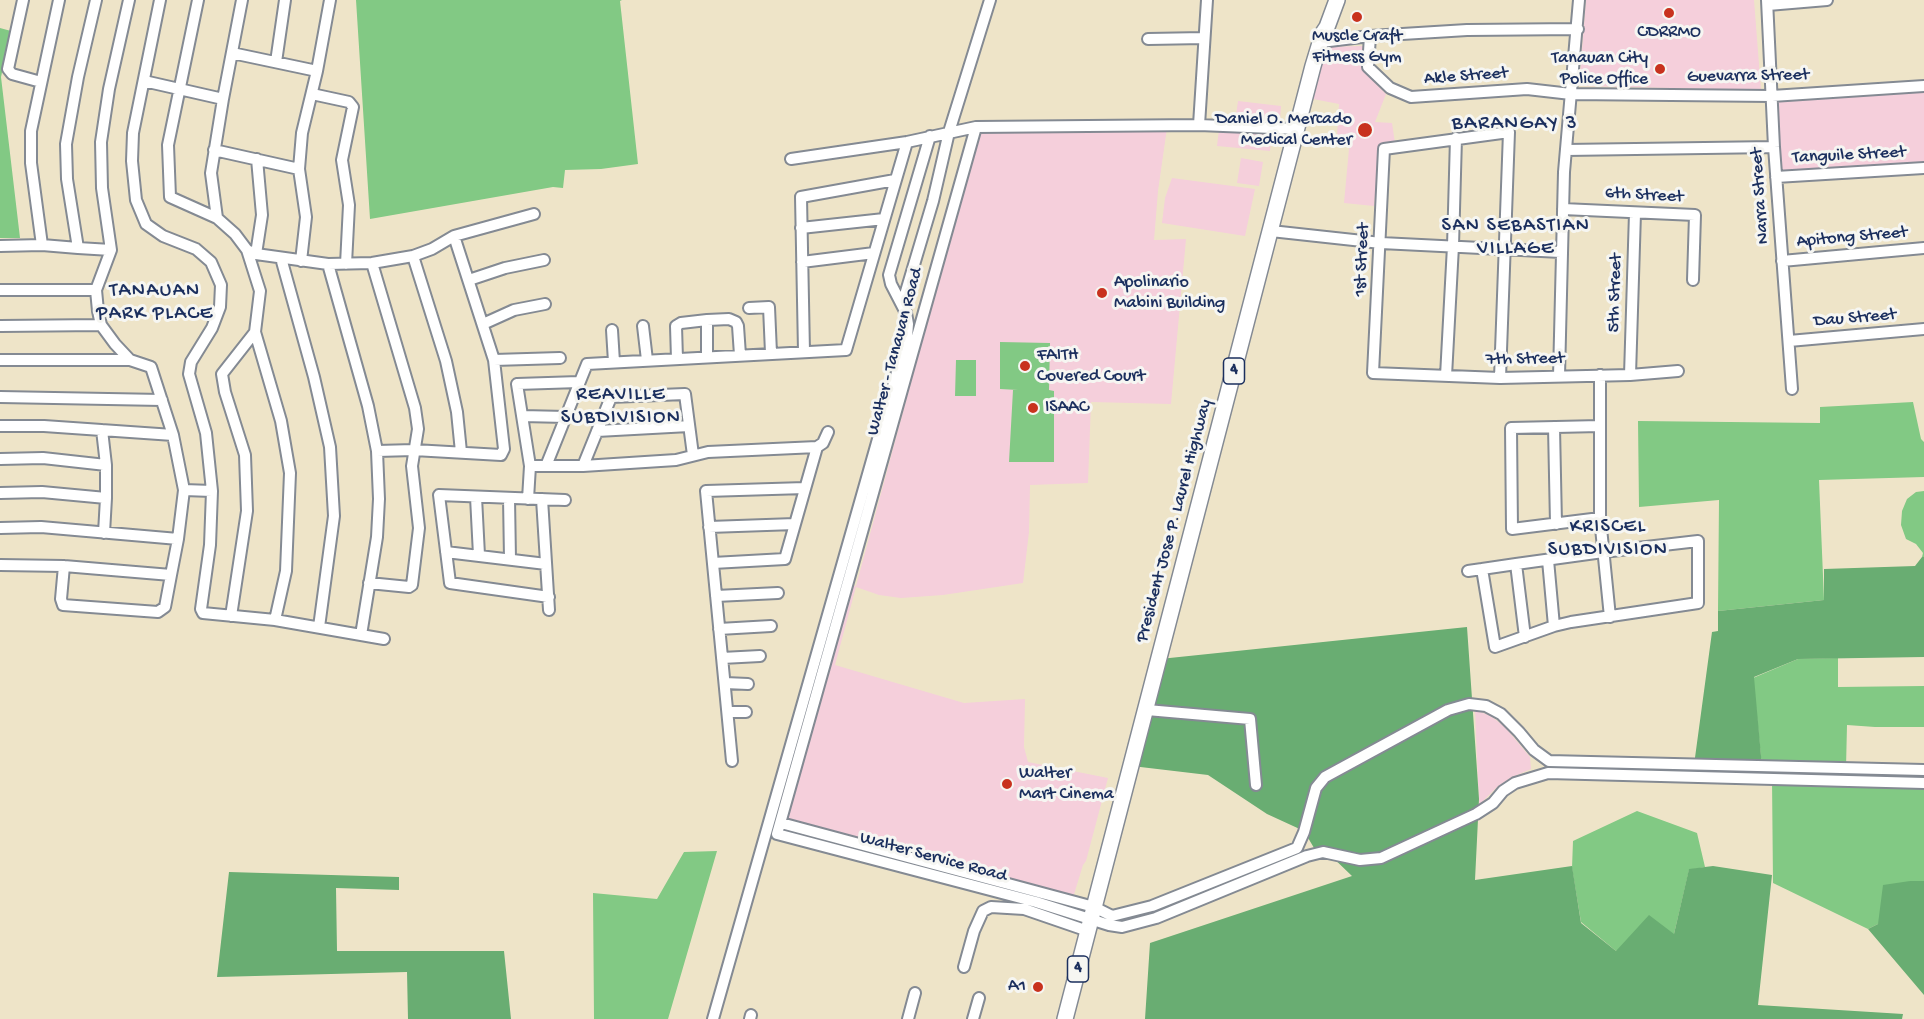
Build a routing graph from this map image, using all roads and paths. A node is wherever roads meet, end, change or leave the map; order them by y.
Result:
1 (23, 0) edge
2 (59, 0) edge
3 (96, 0) edge
4 (129, 0) edge
5 (160, 0) edge
6 (198, 0) edge
7 (242, 0) edge
8 (285, 0) edge
9 (330, 0) edge
10 (990, 0) edge
11 (1207, 0) edge
12 (1326, 0) edge
13 (1337, 0) edge
14 (1579, 0) edge
15 (1827, 0) edge
16 (1767, 2) edge
17 (1578, 29) junction
18 (1370, 36) junction
19 (1204, 38) junction
20 (1322, 38) junction
21 (1148, 39) dead end
22 (232, 53) junction
23 (276, 62) junction
24 (317, 71) junction
25 (144, 81) junction
26 (41, 82) junction
27 (1924, 86) edge
28 (179, 89) junction
29 (312, 94) junction
30 (1571, 94) junction
31 (1772, 96) junction
32 (223, 99) junction
33 (1199, 125) junction
34 (976, 127) junction
35 (1297, 129) junction
36 (950, 132) junction
37 (930, 136) junction
38 (1456, 138) junction
39 (907, 142) junction
40 (1774, 147) junction
41 (214, 150) junction
42 (1566, 150) junction
43 (257, 159) junction
44 (791, 159) dead end
45 (1924, 168) edge
46 (299, 169) junction
47 (1776, 177) junction
48 (895, 180) junction
49 (1563, 209) junction
50 (1635, 213) junction
51 (534, 214) dead end
52 (217, 218) junction
53 (884, 219) junction
54 (801, 228) junction
55 (1271, 231) junction
56 (454, 236) junction
57 (1381, 243) junction
58 (42, 245) junction
59 (0, 246) edge
60 (1453, 246) junction
61 (78, 248) junction
62 (1924, 248) edge
63 (1505, 249) junction
64 (111, 250) junction
65 (251, 252) junction
66 (1561, 252) junction
67 (874, 253) junction
68 (413, 255) junction
69 (281, 258) junction
70 (544, 260) dead end
71 (302, 261) junction
72 (1782, 261) junction
73 (802, 262) junction
74 (372, 263) junction
75 (328, 264) junction
76 (346, 264) junction
77 (469, 280) junction
78 (1693, 280) dead end
79 (0, 290) edge
80 (96, 290) junction
81 (545, 304) dead end
82 (902, 305) junction
83 (749, 308) dead end
84 (707, 320) junction
85 (483, 324) junction
86 (101, 325) junction
87 (0, 326) edge
88 (643, 326) dead end
89 (1924, 329) edge
90 (612, 330) dead end
91 (255, 332) junction
92 (1789, 341) junction
93 (804, 352) junction
94 (771, 353) junction
95 (740, 355) junction
96 (707, 357) junction
97 (560, 358) dead end
98 (677, 359) junction
99 (0, 360) edge
100 (130, 360) junction
101 (494, 360) junction
102 (647, 360) junction
103 (614, 362) junction
104 (1678, 371) dead end
105 (1373, 373) joint
106 (1600, 375) junction
107 (1630, 375) junction
108 (1446, 376) junction
109 (1559, 376) junction
110 (1500, 378) junction
111 (579, 382) junction
112 (1792, 389) dead end
113 (0, 397) edge
114 (162, 400) junction
115 (522, 416) junction
116 (566, 417) junction
117 (0, 426) edge
118 (689, 426) junction
119 (1600, 426) junction
120 (1554, 428) junction
121 (102, 430) junction
122 (597, 431) junction
123 (828, 432) dead end
124 (173, 435) junction
125 (817, 447) junction
126 (414, 450) junction
127 (377, 451) junction
128 (461, 452) junction
129 (693, 455) junction
130 (0, 459) edge
131 (106, 465) junction
132 (530, 466) junction
133 (546, 466) junction
134 (583, 466) junction
135 (805, 488) junction
136 (184, 490) junction
137 (212, 491) junction
138 (0, 493) edge
139 (476, 497) junction
140 (106, 498) junction
141 (509, 498) junction
142 (528, 499) junction
143 (542, 500) junction
144 (564, 500) dead end
145 (1600, 518) junction
146 (795, 524) junction
147 (1556, 524) junction
148 (710, 527) junction
149 (0, 528) edge
150 (104, 532) junction
151 (178, 539) junction
152 (446, 552) junction
153 (1603, 552) junction
154 (479, 555) junction
155 (510, 559) junction
156 (1548, 560) junction
157 (713, 563) junction
158 (546, 564) junction
159 (1516, 564) junction
160 (0, 566) edge
161 (64, 566) junction
162 (1482, 569) junction
163 (1468, 571) dead end
164 (171, 575) junction
165 (369, 583) junction
166 (778, 593) dead end
167 (716, 596) junction
168 (549, 597) junction
169 (549, 610) dead end
170 (231, 616) junction
171 (1610, 617) junction
172 (275, 620) junction
173 (771, 626) dead end
174 (1554, 626) junction
175 (319, 627) junction
176 (720, 629) junction
177 (360, 635) junction
178 (1525, 638) junction
179 (384, 639) dead end
180 (760, 656) dead end
181 (722, 658) junction
182 (725, 683) junction
183 (748, 684) dead end
184 (1147, 710) junction
185 (728, 712) junction
186 (746, 712) dead end
187 (732, 761) dead end
188 (1549, 761) junction
189 (1831, 768) junction
190 (1924, 770) edge
191 (1548, 773) junction
192 (1832, 781) junction
193 (1924, 783) edge
194 (1256, 785) dead end
195 (781, 822) junction
196 (1299, 853) junction
197 (1091, 919) junction
198 (964, 967) dead end
199 (915, 993) dead end
200 (979, 998) dead end
201 (713, 1019) edge
202 (908, 1019) edge
203 (973, 1019) edge
204 (1065, 1019) edge

1 - 26 street
2 - 26 street
3 - 61 street
4 - 64 street
5 - 25 street
6 - 28 street
7 - 22 street
8 - 23 street
9 - 24 street
10 - 36 street
11 - 19 street
12 - 20 highway, President Jose P. Laurel Highway / 4
13 - 20 highway, President Jose P. Laurel Highway / 4
14 - 17 street
15 - 16 street
16 - 31 street, Narra Street
17 - 18 street
17 - 30 street
18 - 20 street
18 - 30 street, Akle Street
19 - 21 street
19 - 33 street
20 - 35 highway, President Jose P. Laurel Highway / 4
22 - 23 street
22 - 32 street
23 - 24 street
24 - 29 street
25 - 28 street
25 - 137 street
26 - 58 street
27 - 31 street, Guevarra Street
28 - 32 street
28 - 52 street
29 - 46 street
29 - 76 street
30 - 31 street, Guevarra Street
30 - 42 street
31 - 40 street, Narra Street
32 - 41 street
33 - 34 street
33 - 35 street
34 - 36 street
34 - 195 street, Walter - Tanauan Road
35 - 55 highway, President Jose P. Laurel Highway / 4
36 - 37 street
36 - 82 street
37 - 39 street
37 - 82 street
38 - 57 street, 1st Street
38 - 60 street
38 - 63 street
39 - 44 street
39 - 48 street
40 - 42 street
40 - 47 street, Narra Street
41 - 43 street
41 - 52 street
42 - 49 street
43 - 46 street
43 - 65 street
45 - 47 street, Tanguile Street
46 - 71 street
47 - 72 street, Narra Street
48 - 53 street
48 - 54 street
49 - 50 street, 6th Street
49 - 66 street
50 - 78 street, 6th Street
50 - 107 street, 5th Street
51 - 56 street
52 - 65 street
53 - 54 street
53 - 67 street
54 - 73 street
55 - 57 street
55 - 184 highway, President Jose P. Laurel Highway / 4
56 - 68 street
56 - 77 street
57 - 60 street
57 - 105 street, 1st Street
58 - 59 street
58 - 61 street
60 - 63 street
60 - 108 street
61 - 64 street
62 - 72 street, Apitong Street
63 - 66 street
63 - 110 street
64 - 80 street
65 - 69 street
65 - 91 street
66 - 109 street
67 - 73 street
67 - 93 street
68 - 74 street
68 - 128 street
69 - 71 street
69 - 175 street
70 - 77 street
71 - 75 street
72 - 92 street, Narra Street
73 - 93 street
74 - 76 street
74 - 126 street
75 - 76 street
75 - 127 street
77 - 85 street
79 - 80 street
80 - 86 street
81 - 85 street
82 - 201 street
83 - 94 street
84 - 95 street
84 - 96 street
84 - 98 street
85 - 101 street
86 - 87 street
86 - 100 street
88 - 102 street
89 - 92 street, Dau Street
90 - 103 street
91 - 170 street
91 - 172 street
92 - 112 street, Narra Street
93 - 94 street
94 - 95 street
95 - 96 street
96 - 98 street
97 - 101 street
98 - 102 street
99 - 100 street
100 - 114 street
101 - 128 street
102 - 103 street
103 - 111 street
104 - 107 street, 7th Street
105 - 108 street, 7th Street
106 - 107 street, 7th Street
106 - 109 street, 7th Street
106 - 119 street
108 - 110 street, 7th Street
109 - 110 street, 7th Street
111 - 115 street
111 - 116 street
113 - 114 street
114 - 124 street
115 - 116 street
115 - 132 street
116 - 133 street
117 - 121 street
118 - 122 street
118 - 122 street
118 - 129 street
119 - 120 street
119 - 145 street
120 - 147 street
120 - 147 street
121 - 124 street
121 - 131 street
122 - 134 street
123 - 125 street
124 - 136 street
125 - 129 street
125 - 135 street
126 - 127 street
126 - 128 street
126 - 165 street
127 - 165 street
129 - 134 street
130 - 131 street
131 - 140 street
132 - 133 street
132 - 142 street
133 - 134 street
135 - 146 street
135 - 148 street
136 - 137 street
136 - 151 street
137 - 170 street
138 - 140 street
139 - 141 street
139 - 152 street
139 - 154 street
140 - 150 street
141 - 142 street
141 - 155 street
142 - 143 street
143 - 144 street
143 - 158 street
145 - 147 street
145 - 153 street
146 - 148 street
146 - 157 street
148 - 157 street
149 - 150 street
150 - 151 street
151 - 164 street
152 - 154 street
152 - 168 street
153 - 156 street
153 - 171 street
153 - 171 street
154 - 155 street
155 - 158 street
156 - 159 street
156 - 174 street
157 - 167 street
158 - 168 street
159 - 162 street
159 - 178 street
160 - 161 street
161 - 164 street
161 - 164 street
162 - 163 street
162 - 178 street
165 - 177 street
166 - 167 street
167 - 176 street
168 - 169 street
170 - 172 street
171 - 174 street
172 - 175 street
173 - 176 street
174 - 178 street
175 - 177 street
176 - 181 street
177 - 179 street
180 - 181 street
181 - 182 street
182 - 183 street
182 - 185 street
184 - 194 street
184 - 197 highway, President Jose P. Laurel Highway / 4
185 - 186 street
185 - 187 street
188 - 189 street
188 - 191 street
188 - 196 street
189 - 190 street
189 - 192 street
191 - 192 street
191 - 196 street
192 - 193 street
195 - 197 street, Walter Service Road
195 - 197 street, Walter Service Road
196 - 197 street
197 - 198 street
197 - 204 highway, President Jose P. Laurel Highway / 4
199 - 202 street
200 - 203 street

